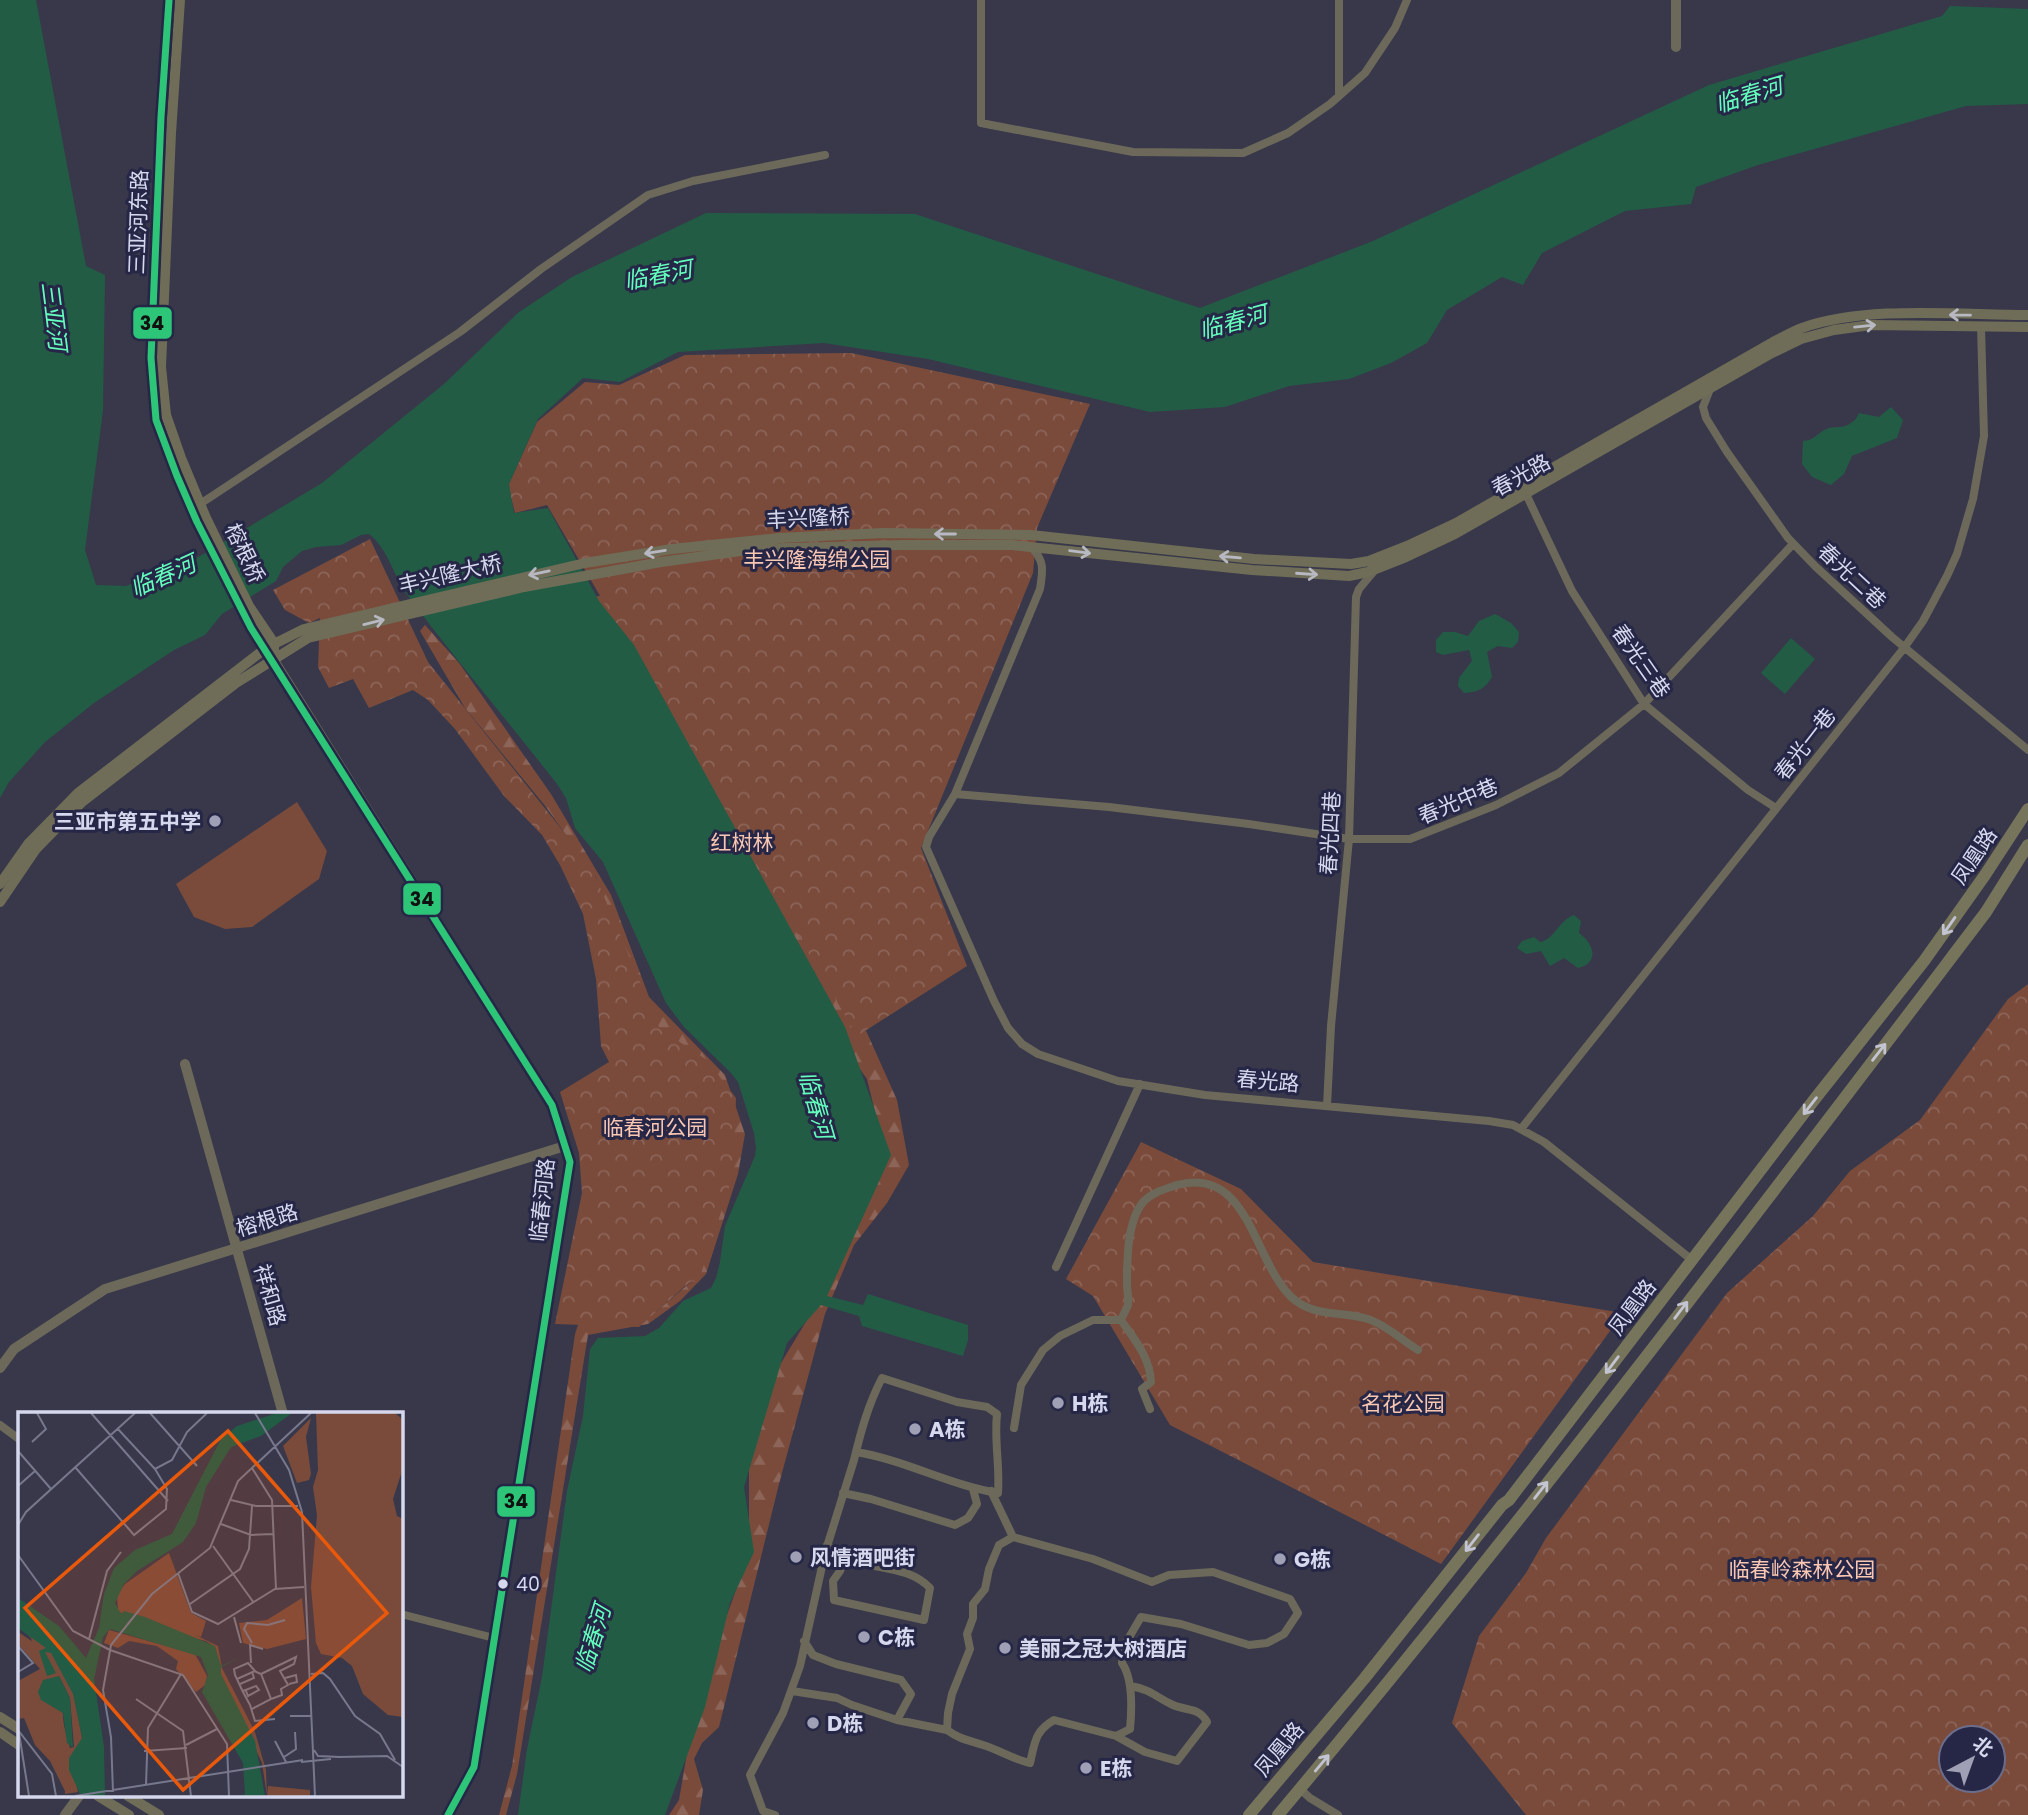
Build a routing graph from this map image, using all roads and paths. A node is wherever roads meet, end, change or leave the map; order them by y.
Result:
1 (169, 0) edge
2 (180, 0) edge
3 (981, 0) edge
4 (1339, 0) edge
5 (1407, 0) edge
6 (1676, 0) edge
7 (1676, 47) dead end
8 (1339, 96) junction
9 (825, 155) dead end
10 (2028, 316) edge
11 (1981, 326) junction
12 (2028, 327) edge
13 (1710, 388) junction
14 (1525, 494) junction
15 (200, 504) junction
16 (202, 520) junction
17 (1013, 540) junction
18 (1793, 544) junction
19 (1030, 546) junction
20 (608, 566) joint
21 (1376, 569) junction
22 (306, 634) junction
23 (270, 646) junction
24 (1904, 648) junction
25 (273, 659) junction
26 (1644, 704) junction
27 (2028, 750) edge
28 (955, 794) junction
29 (1776, 808) junction
30 (2028, 808) edge
31 (1349, 839) junction
32 (2028, 845) edge
33 (0, 884) edge
34 (0, 902) edge
35 (185, 1064) dead end
36 (1140, 1084) junction
37 (1327, 1106) junction
38 (1521, 1129) junction
39 (565, 1146) junction
40 (237, 1249) junction
41 (1692, 1260) junction
42 (1056, 1267) dead end
43 (1121, 1320) junction
44 (1418, 1350) dead end
45 (0, 1368) edge
46 (1150, 1409) dead end
47 (282, 1412) edge
48 (0, 1425) edge
49 (1014, 1428) dead end
50 (18, 1438) edge
51 (856, 1452) junction
52 (972, 1489) junction
53 (991, 1491) junction
54 (843, 1493) junction
55 (1013, 1537) junction
56 (827, 1545) junction
57 (845, 1558) junction
58 (402, 1614) edge
59 (494, 1638) junction
60 (804, 1641) junction
61 (1364, 1679) junction
62 (1131, 1686) junction
63 (792, 1690) junction
64 (1380, 1692) junction
65 (0, 1717) edge
66 (897, 1720) junction
67 (18, 1728) edge
68 (947, 1730) junction
69 (0, 1732) edge
70 (1116, 1736) junction
71 (18, 1744) edge
72 (1300, 1789) junction
73 (78, 1798) edge
74 (101, 1798) edge
75 (131, 1798) edge
76 (65, 1815) edge
77 (129, 1815) edge
78 (159, 1815) edge
79 (448, 1815) edge
80 (775, 1815) edge
81 (1249, 1815) edge
82 (1278, 1815) edge
83 (1338, 1815) edge

1 - 16 main road, 三亚河东路
2 - 15 main road, 三亚河东路
3 - 8 street
4 - 8 street
5 - 8 street
6 - 7 street
9 - 15 street
10 -> 17 main road, 春光路
11 - 12 main road, 春光路
13 -> 11 main road, 春光路
11 - 24 street, 春光一巷
13 - 14 main road, 春光路
13 - 18 street, 春光二巷
14 - 21 main road, 春光路
14 - 26 street, 春光三巷
15 - 16 main road, 三亚河东路
16 - 23 main road, 榕根桥
17 - 19 main road, 春光路
17 - 20 main road, 丰兴隆桥
18 - 24 street, 春光二巷
18 - 26 street, 春光中巷
19 -> 21 main road, 春光路
19 - 28 street
20 - 22 main road, 丰兴隆大桥
21 - 31 street, 春光四巷
22 - 23 main road
22 - 25 main road
23 - 25 main road
23 - 33 main road
24 - 27 street, 春光二巷
24 - 29 street, 春光一巷
25 - 34 main road
25 - 39 street, 临春河路
26 - 29 street, 春光三巷
26 - 31 street, 春光中巷
28 - 31 street, 春光中巷
28 - 36 street, 春光路
29 - 38 street, 春光一巷
30 -> 41 highway, 凤凰路
31 - 37 street, 春光四巷
64 -> 32 highway, 凤凰路
35 - 40 street, 祥和路
36 - 37 street, 春光路
36 - 42 street
37 - 38 street, 春光路
38 - 41 street, 春光路
39 - 40 street, 榕根路
39 - 59 street, 临春河路
40 - 45 street, 榕根路
40 - 47 street, 祥和路
41 -> 61 highway, 凤凰路
43 - 44 street
43 - 46 street
43 - 49 street
48 - 50 street
51 - 52 street
51 - 53 street
51 - 54 street
52 - 53 street
52 - 54 street
53 - 55 street
54 - 56 street
55 - 62 street
55 - 68 street
56 - 57 street
56 - 60 street
57 - 57 street
58 - 59 street
59 - 79 street, 临春河路
60 - 63 street
60 - 66 street
61 - 64 highway
61 - 81 highway, 凤凰路
62 - 70 street
62 - 70 street
63 - 66 street
63 - 80 street
72 -> 64 highway, 凤凰路
65 - 67 main road
66 - 68 street
68 - 70 street
69 - 71 main road
72 - 82 highway, 凤凰路
72 - 83 street
73 - 76 street
74 - 77 main road
75 - 78 main road

